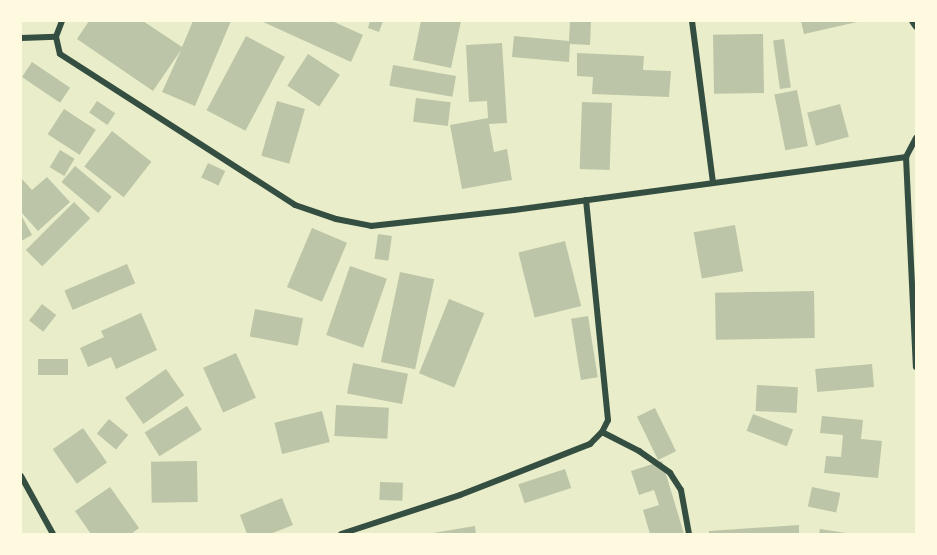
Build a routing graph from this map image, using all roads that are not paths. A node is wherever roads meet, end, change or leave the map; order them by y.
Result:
1 (62, 21) edge
2 (692, 21) edge
3 (912, 21) edge
4 (916, 27) edge
5 (21, 38) edge
6 (56, 38) junction
7 (916, 138) edge
8 (906, 157) junction
9 (713, 183) junction
10 (586, 200) junction
11 (916, 367) edge
12 (602, 432) junction
13 (21, 476) edge
14 (53, 534) edge
15 (341, 534) edge
16 (689, 534) edge

1 - 6 street
2 - 9 street
3 - 4 street
5 - 6 street
6 - 10 street
7 - 8 street
8 - 9 street
8 - 11 street
9 - 10 street
10 - 12 street
12 - 15 street
12 - 16 street
13 - 14 street

